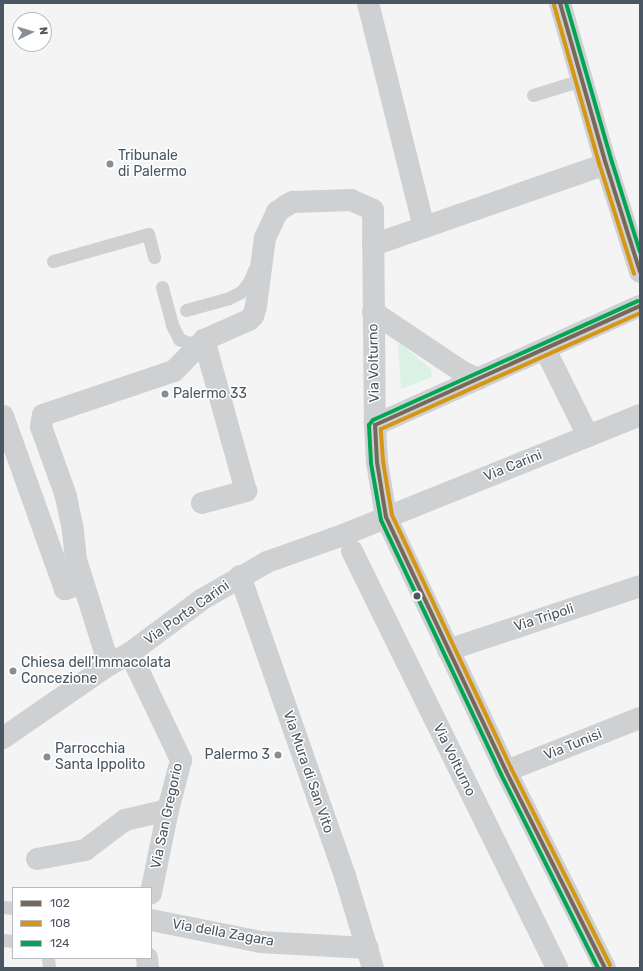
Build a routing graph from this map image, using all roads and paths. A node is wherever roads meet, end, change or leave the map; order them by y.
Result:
1 (368, 3) edge
2 (560, 3) edge
3 (582, 80) junction
4 (533, 95) dead end
5 (606, 164) junction
6 (424, 227) junction
7 (373, 245) junction
8 (263, 250) junction
9 (154, 257) dead end
10 (53, 261) dead end
11 (640, 272) edge
12 (162, 287) dead end
13 (640, 306) edge
14 (186, 310) dead end
15 (373, 312) junction
16 (204, 340) junction
17 (545, 349) junction
18 (479, 379) junction
19 (640, 415) edge
20 (3, 416) edge
21 (375, 424) junction
22 (588, 436) junction
23 (202, 504) dead end
24 (386, 517) junction
25 (352, 552) dead end
26 (240, 576) junction
27 (83, 583) junction
28 (640, 586) edge
29 (448, 650) junction
30 (130, 653) junction
31 (109, 665) junction
32 (640, 718) edge
33 (6, 730) edge
34 (506, 771) junction
35 (168, 810) junction
36 (37, 859) dead end
37 (152, 888) edge
38 (152, 920) edge
39 (371, 958) edge
40 (557, 968) edge
41 (605, 968) edge

1 - 6 street
2 - 3 street
3 - 4 lane
3 - 5 street
5 - 6 street
5 - 11 street
6 - 7 street
7 - 8 street, Via Volturno
7 - 15 street, Via Volturno
8 - 14 lane
8 - 16 street
9 - 10 lane
12 - 16 lane
13 - 17 street
15 - 18 street
15 - 21 street, Via Volturno
16 - 23 street
16 - 27 street
17 - 18 street
17 - 22 street
18 - 21 street
19 - 22 street, Via Carini
20 - 27 street
21 - 24 street, Via Volturno
22 - 24 street, Via Carini
24 - 26 street, Via Porta Carini
24 - 29 street, Via Volturno
25 - 40 street, Via Volturno
26 - 30 street, Via Porta Carini
26 - 39 street, Via Mura di San Vito
27 - 31 street
28 - 29 street, Via Tripoli
29 - 34 street, Via Volturno
30 - 31 street, Via Porta Carini
30 - 35 street, Via San Gregorio
31 - 33 street, Via Porta Carini
32 - 34 street, Via Tunisi
34 - 41 street, Via Volturno
35 - 36 street
35 - 37 street, Via San Gregorio
38 - 39 street, Via della Zagara

